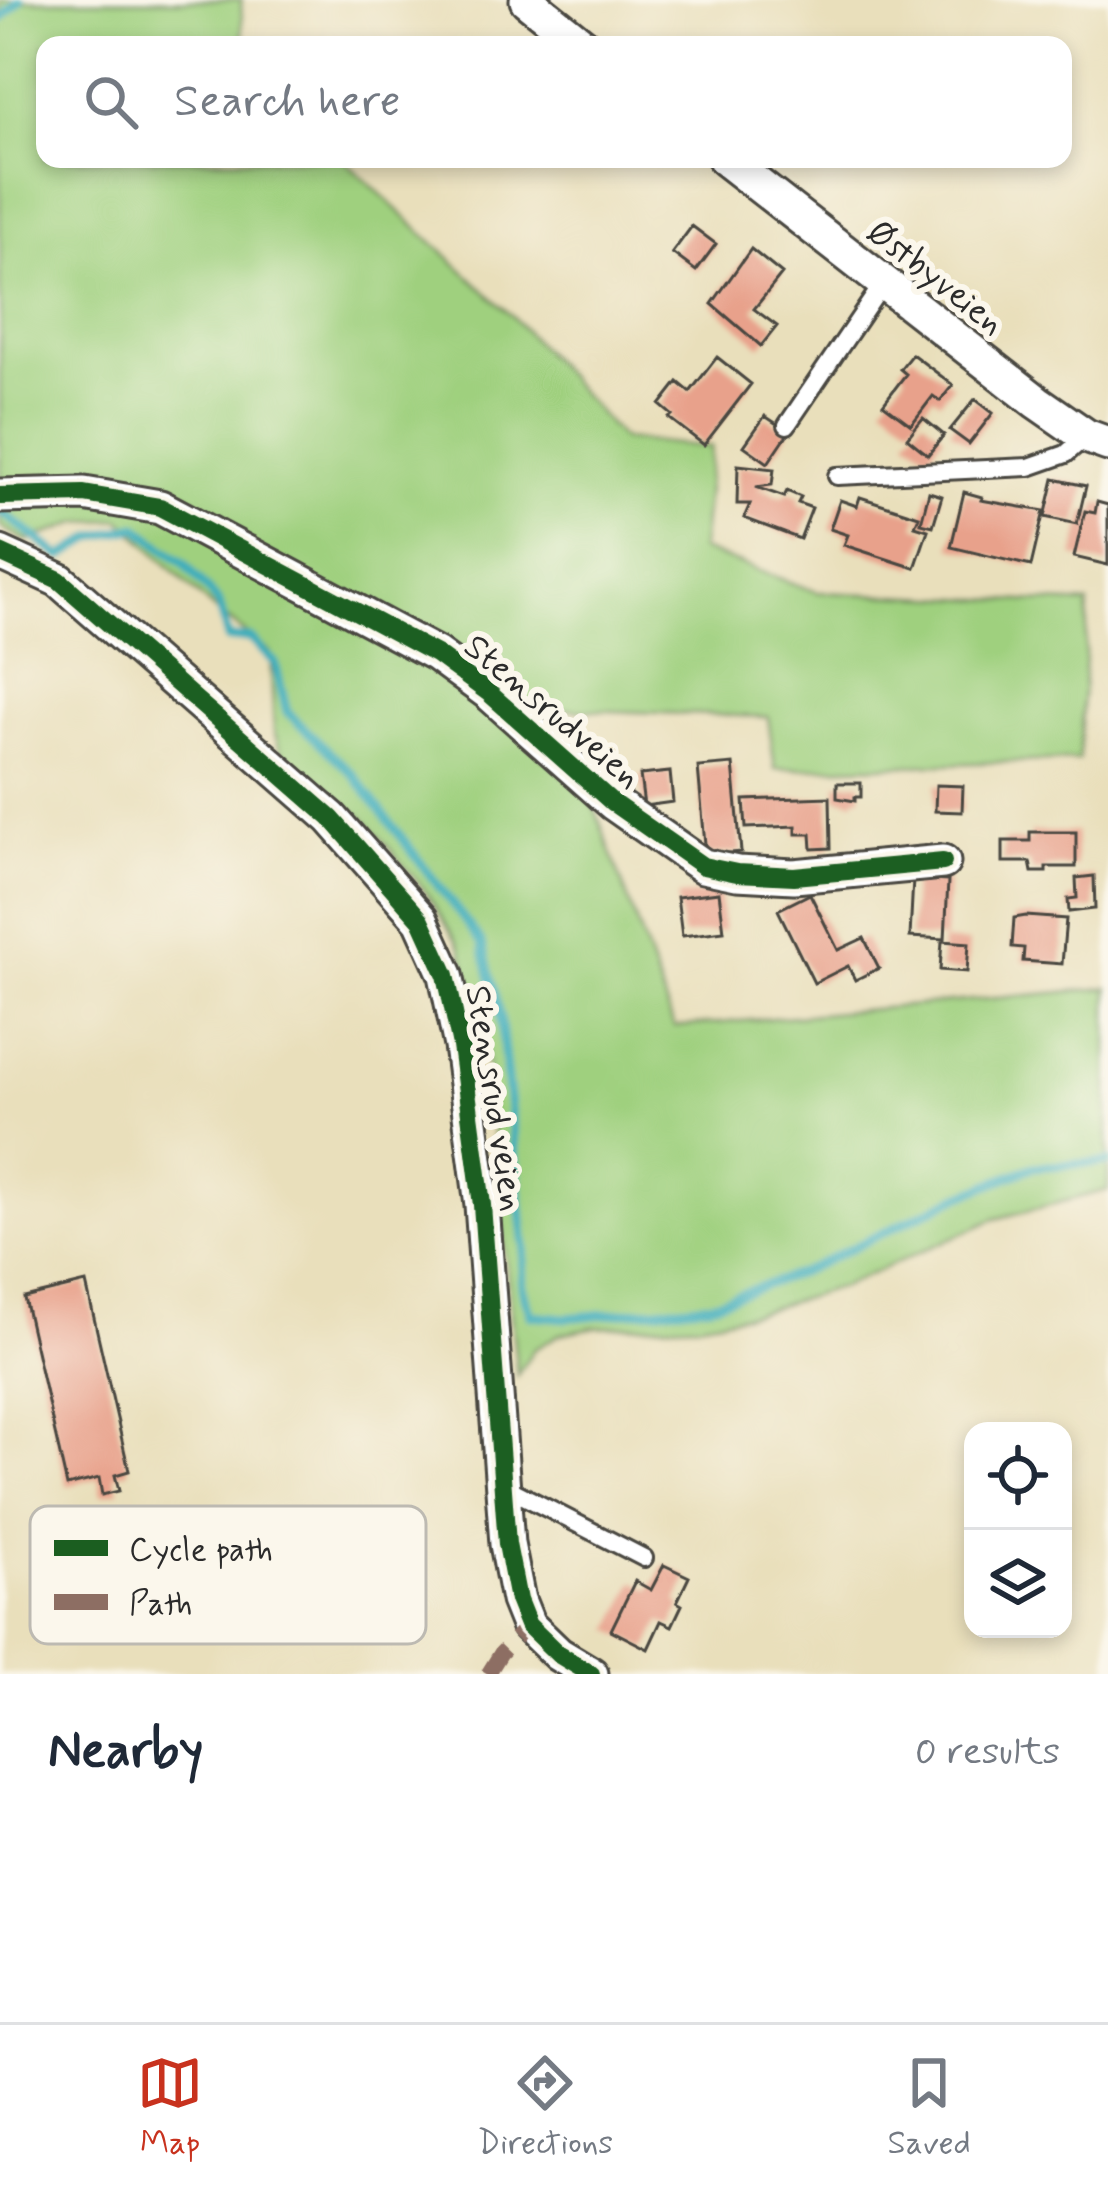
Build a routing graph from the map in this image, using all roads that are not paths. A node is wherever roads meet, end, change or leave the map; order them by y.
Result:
1 (527, 0) edge
2 (572, 36) edge
3 (736, 168) edge
4 (882, 285) junction
5 (787, 425) dead end
6 (1097, 440) edge
7 (837, 476) dead end
8 (0, 496) edge
9 (0, 553) edge
10 (943, 862) dead end
11 (502, 1485) junction
12 (644, 1558) dead end
13 (591, 1674) edge

1 - 2 street
3 - 4 street, Østbyveien
4 - 5 lane
4 - 6 street, Østbyveien
6 - 7 lane
8 - 10 street, Stensrudveien
9 - 11 street, Stensrud veien
11 - 12 lane
11 - 13 street, Stensrud veien

